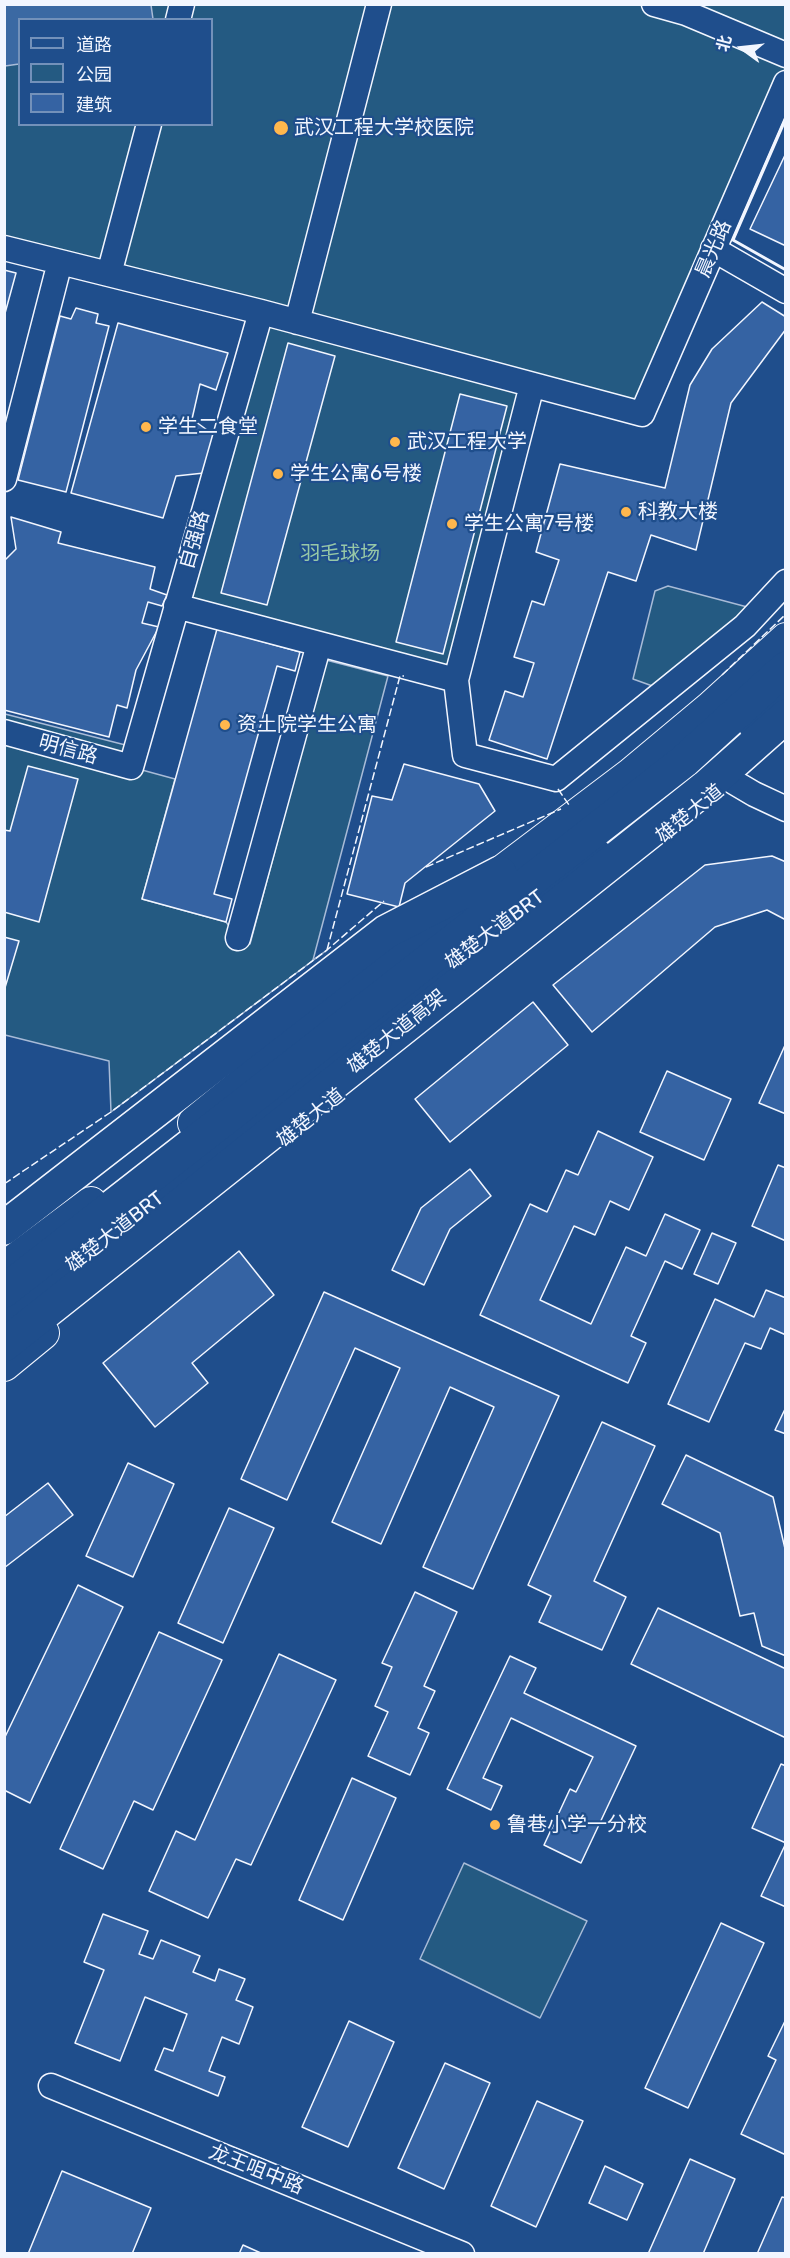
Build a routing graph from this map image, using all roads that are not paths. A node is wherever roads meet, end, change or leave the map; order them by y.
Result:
1 (380, 4) edge
2 (654, 4) edge
3 (786, 55) edge
4 (786, 83) edge
5 (148, 126) edge
6 (4, 248) edge
7 (713, 249) junction
8 (60, 262) junction
9 (109, 274) junction
10 (786, 291) edge
11 (261, 312) junction
12 (297, 322) junction
13 (532, 385) junction
14 (4, 479) edge
15 (786, 582) edge
16 (176, 606) junction
17 (786, 639) edge
18 (319, 644) junction
19 (786, 668) edge
20 (456, 680) junction
21 (786, 694) edge
22 (786, 716) edge
23 (4, 732) edge
24 (786, 735) edge
25 (131, 767) joint
26 (732, 781) junction
27 (786, 809) edge
28 (500, 873) junction
29 (238, 938) dead end
30 (4, 1228) edge
31 (4, 1268) edge
32 (4, 1291) edge
33 (4, 1320) edge
34 (4, 1345) edge
35 (4, 1365) edge
36 (51, 2086) dead end
37 (462, 2253) edge

1 - 12 street
2 - 3 street
4 - 7 street, 晨光路
5 - 9 street
6 - 8 street
7 - 10 street
7 - 13 street, 晨光路
8 - 9 street
8 - 14 street
9 - 11 street
11 - 12 street
11 - 16 street, 自强路
12 - 13 street
13 - 20 street
15 - 20 street
16 - 18 street
16 - 25 street, 自强路
17 - 28 main road
18 - 20 street
18 - 29 street
19 - 32 highway, 雄楚大道高架
21 - 33 street, 雄楚大道BRT
22 - 34 highway, 雄楚大道高架
23 - 25 street, 明信路
24 - 26 main road, 雄楚大道
26 - 27 street
26 - 35 main road, 雄楚大道
28 - 30 highway
28 - 31 main road
36 - 37 street, 龙王咀中路

